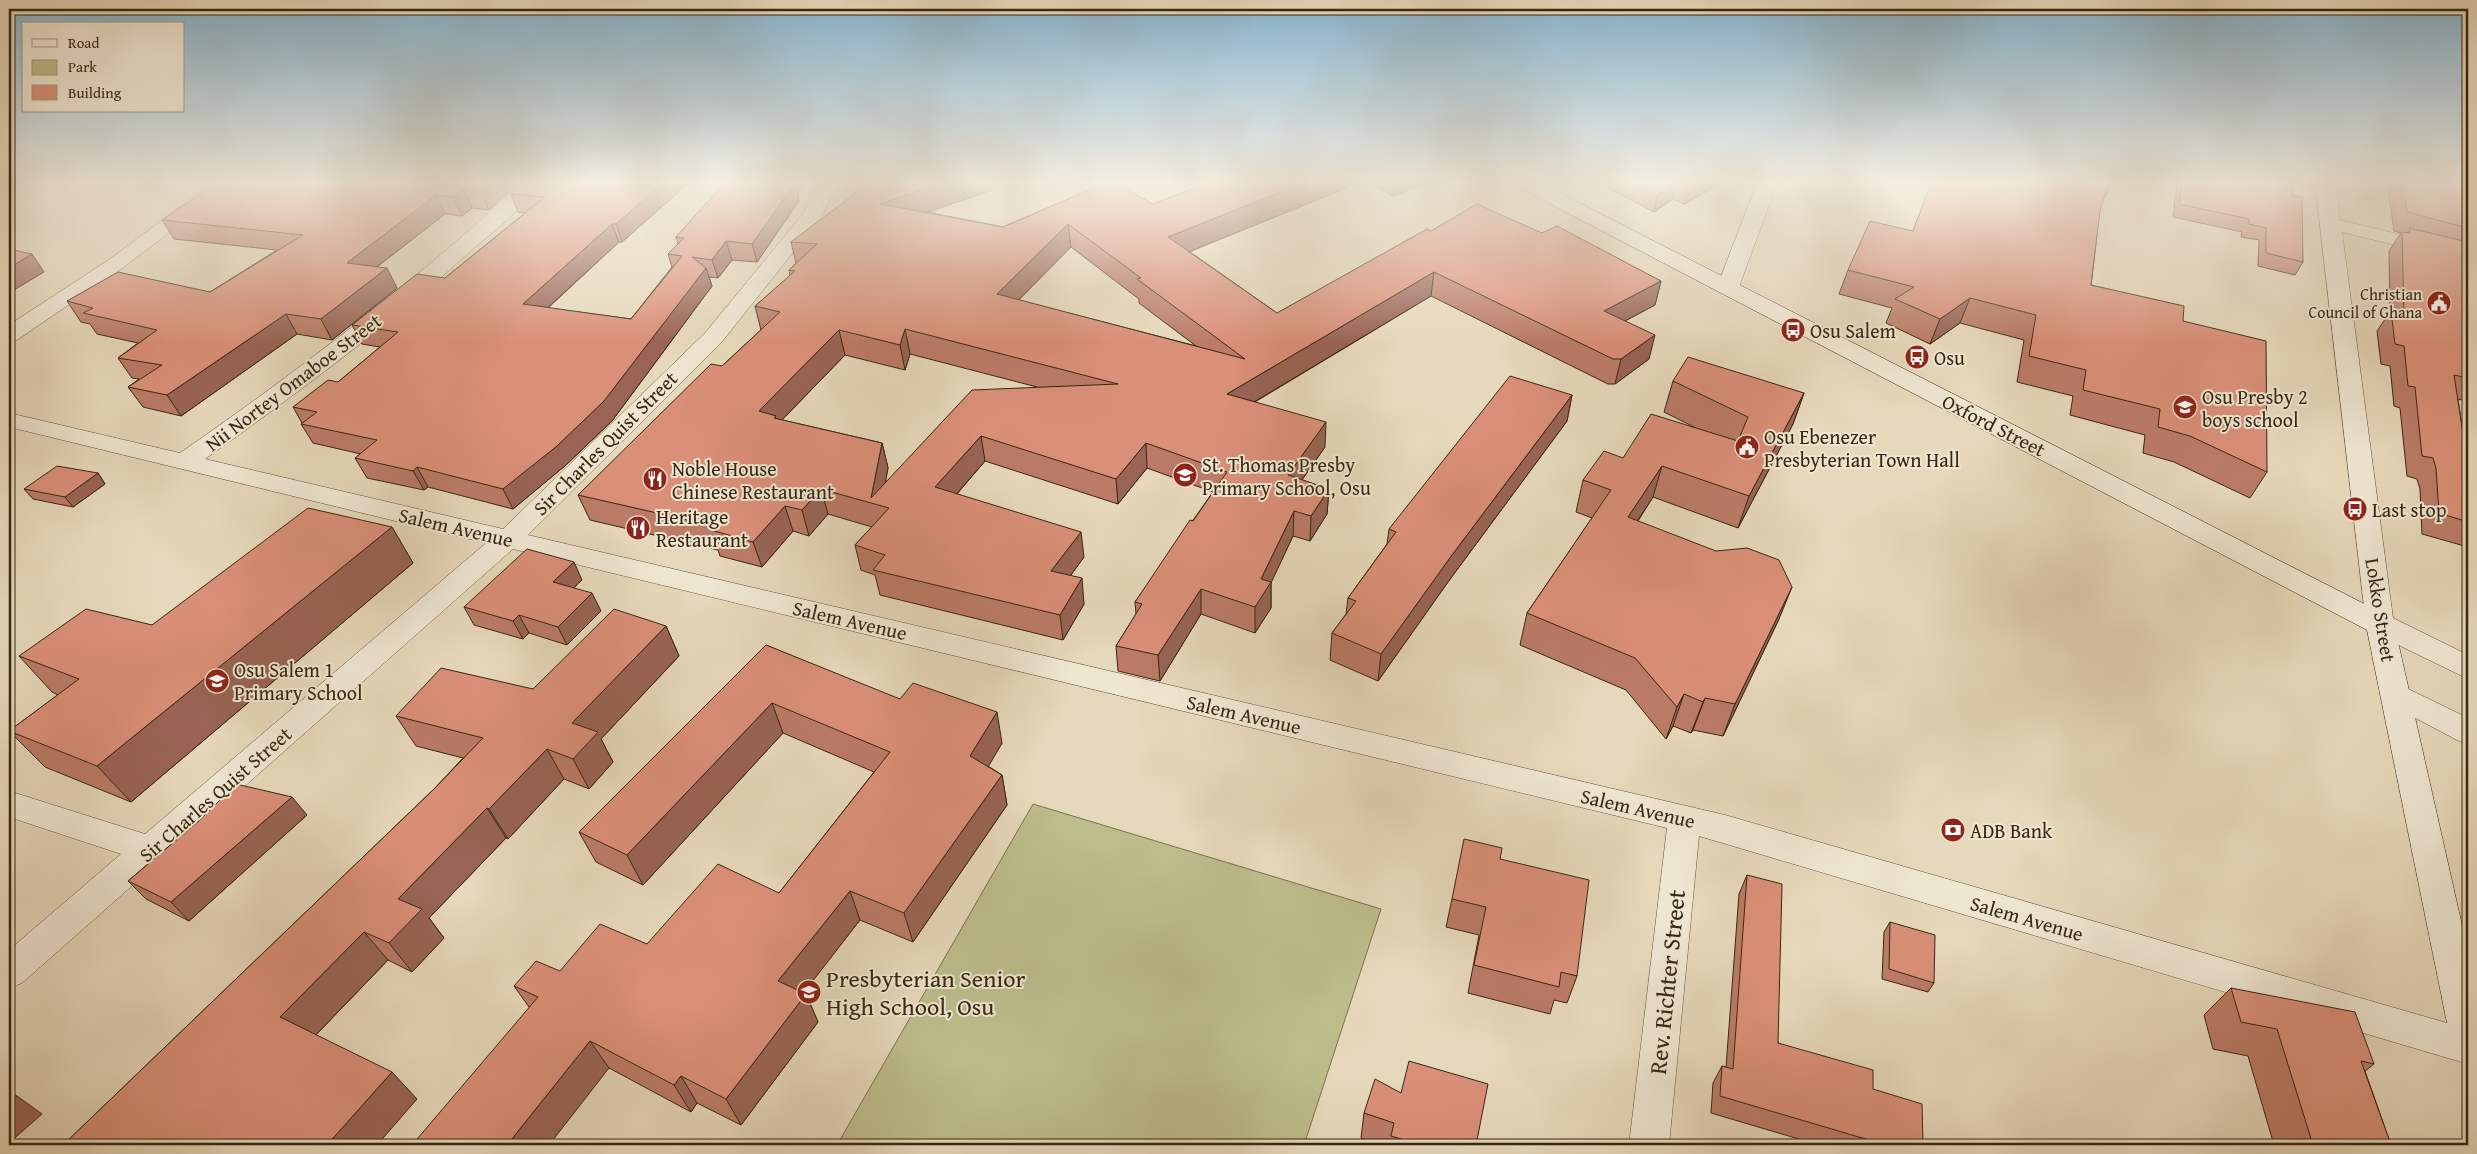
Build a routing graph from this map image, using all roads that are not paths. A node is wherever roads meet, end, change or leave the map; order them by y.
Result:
1 (155, 235) edge
2 (479, 235) edge
3 (796, 235) edge
4 (1626, 235) edge
5 (1748, 235) edge
6 (2333, 235) edge
7 (2377, 235) edge
8 (2468, 257) edge
9 (1728, 287) junction
10 (9, 335) edge
11 (9, 420) edge
12 (184, 462) junction
13 (508, 539) junction
14 (2380, 624) junction
15 (2468, 668) edge
16 (2396, 694) junction
17 (2468, 732) edge
18 (9, 804) edge
19 (1684, 819) junction
20 (150, 850) junction
21 (9, 972) edge
22 (2468, 1033) edge
23 (2468, 1047) edge
24 (1649, 1145) edge

1 - 10 street
2 - 12 street, Nii Nortey Omaboe Street
3 - 13 street, Sir Charles Quist Street
4 - 9 street, Oxford Street
5 - 9 street
6 - 14 street, Lokko Street
7 - 8 street
9 - 14 street, Oxford Street
11 - 12 street, Salem Avenue
12 - 13 street, Salem Avenue
13 - 19 street, Salem Avenue
13 - 20 street, Sir Charles Quist Street
14 - 15 street, Oxford Street
14 - 16 street, Lokko Street
16 - 17 street
16 - 22 street, Lokko Street
18 - 20 street
19 - 23 street, Salem Avenue
19 - 24 street, Rev. Richter Street
20 - 21 street, Sir Charles Quist Street

